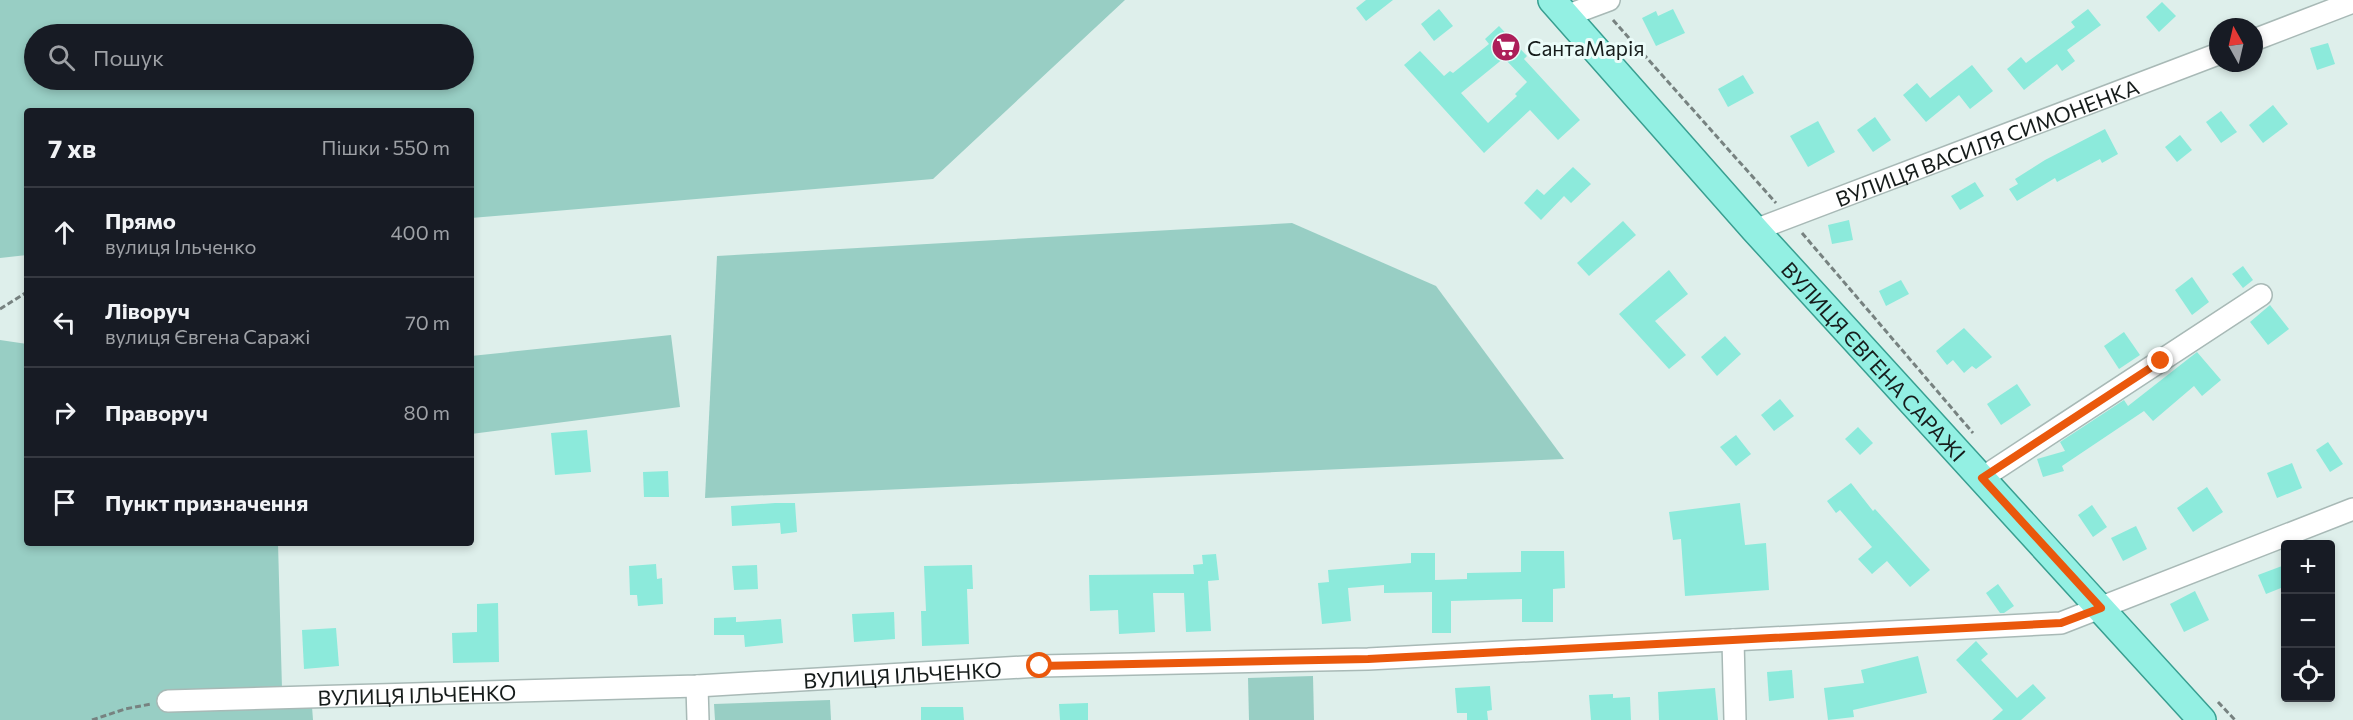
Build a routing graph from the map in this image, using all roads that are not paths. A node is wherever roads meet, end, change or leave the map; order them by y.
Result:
1 (1604, 2) edge
2 (2353, 2) edge
3 (1559, 8) edge
4 (2263, 37) edge
5 (2209, 57) edge
6 (1755, 230) junction
7 (2261, 295) dead end
8 (1982, 478) junction
9 (2353, 509) edge
10 (2101, 608) junction
11 (1733, 640) junction
12 (697, 686) junction
13 (168, 701) road end
14 (2207, 708) edge
15 (698, 720) edge
16 (1735, 720) edge

1 - 3 street
2 - 4 street
3 - 6 main road, ВУЛИЦЯ ЄВГЕНА САРАЖІ
5 - 6 street, ВУЛИЦЯ ВАСИЛЯ СИМОНЕНКА
6 - 8 main road, ВУЛИЦЯ ЄВГЕНА САРАЖІ
7 - 8 street
8 - 10 main road, ВУЛИЦЯ ЄВГЕНА САРАЖІ
9 - 10 street, ВУЛИЦЯ ІЛЬЧЕНКО
10 - 11 street, ВУЛИЦЯ ІЛЬЧЕНКО
10 - 14 main road, ВУЛИЦЯ ЄВГЕНА САРАЖІ
11 - 12 street, ВУЛИЦЯ ІЛЬЧЕНКО
11 - 16 street
12 - 13 street, ВУЛИЦЯ ІЛЬЧЕНКО
12 - 15 street

